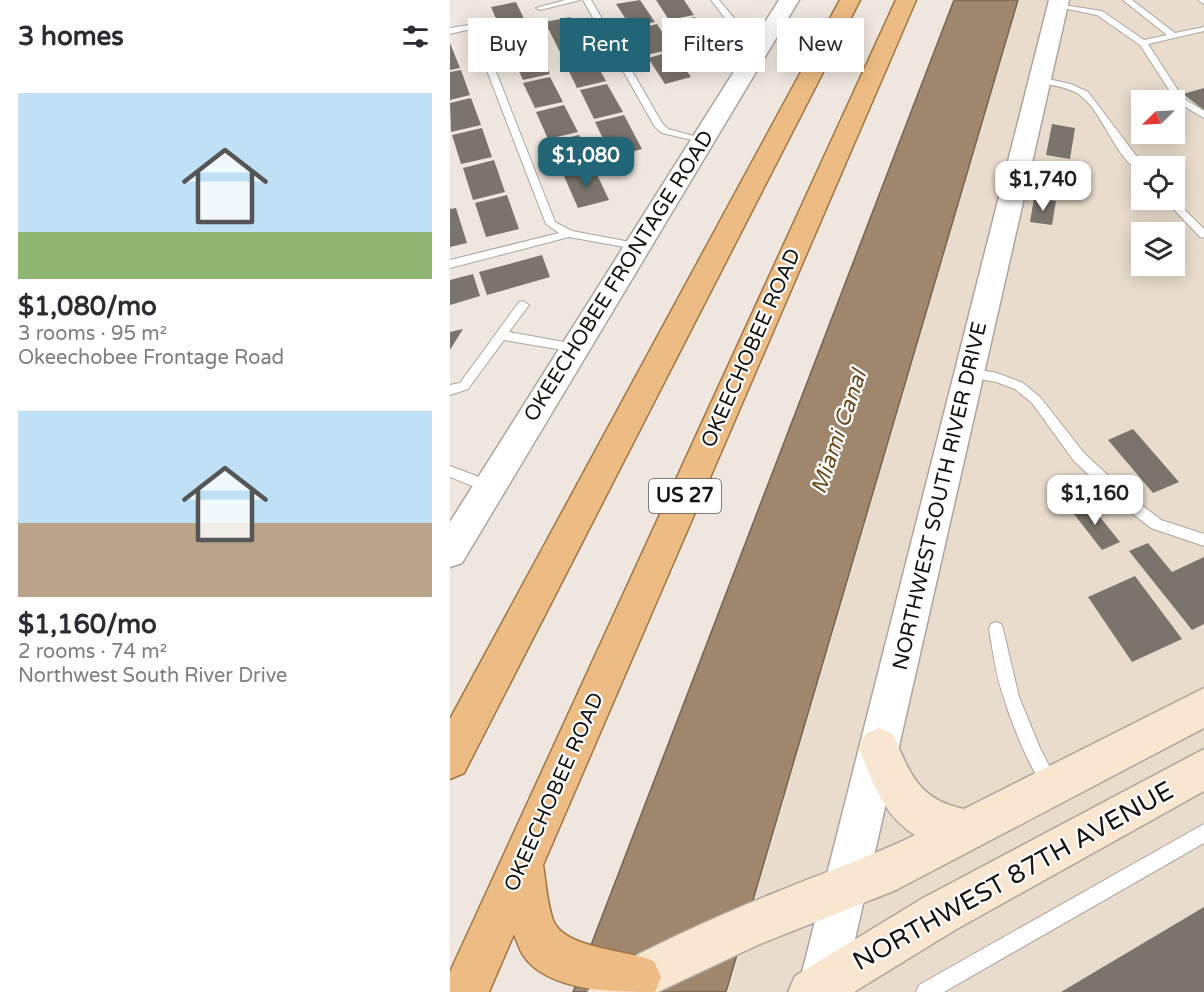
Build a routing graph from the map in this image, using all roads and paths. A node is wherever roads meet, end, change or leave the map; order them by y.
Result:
1 (576, 0) edge
2 (587, 0) edge
3 (715, 0) edge
4 (789, 0) edge
5 (850, 0) edge
6 (906, 0) edge
7 (1127, 0) edge
8 (1058, 3) edge
9 (540, 8) dead end
10 (1204, 29) edge
11 (770, 30) junction
12 (450, 31) edge
13 (1173, 36) junction
14 (1143, 43) junction
15 (1039, 81) junction
16 (1204, 115) edge
17 (702, 141) junction
18 (1131, 156) edge
19 (1180, 210) edge
20 (569, 234) junction
21 (1204, 235) edge
22 (638, 247) junction
23 (450, 264) edge
24 (523, 305) dead end
25 (501, 335) junction
26 (575, 348) junction
27 (969, 373) junction
28 (450, 390) edge
29 (450, 471) edge
30 (490, 487) junction
31 (1204, 540) edge
32 (450, 552) edge
33 (996, 629) dead end
34 (1204, 706) edge
35 (879, 748) junction
36 (450, 759) edge
37 (1204, 769) edge
38 (1052, 786) junction
39 (968, 831) junction
40 (1204, 833) edge
41 (522, 864) junction
42 (846, 887) junction
43 (625, 985) edge
44 (817, 989) edge
45 (465, 992) edge
46 (926, 992) edge

1 - 9 lane
2 - 17 lane
3 - 11 lane
4 - 11 street, OKEECHOBEE FRONTAGE ROAD
5 - 36 highway
6 - 41 highway, OKEECHOBEE ROAD / US 27
7 - 13 lane
8 - 14 lane
8 - 15 street, NORTHWEST SOUTH RIVER DRIVE
10 - 13 lane
11 - 17 street, OKEECHOBEE FRONTAGE ROAD
12 - 20 lane
13 - 14 lane
14 - 16 lane
15 - 18 lane
15 - 27 street, NORTHWEST SOUTH RIVER DRIVE
17 - 22 street, OKEECHOBEE FRONTAGE ROAD
19 - 21 lane
20 - 22 lane
20 - 23 lane
22 - 26 street, OKEECHOBEE FRONTAGE ROAD
24 - 25 lane
25 - 26 lane
25 - 28 lane
26 - 30 street, OKEECHOBEE FRONTAGE ROAD
27 - 31 lane
27 - 35 street, NORTHWEST SOUTH RIVER DRIVE
29 - 30 lane
30 - 32 street, OKEECHOBEE FRONTAGE ROAD
33 - 38 lane
34 - 38 main road
35 - 39 main road
35 - 42 street, NORTHWEST SOUTH RIVER DRIVE
37 - 44 main road, NORTHWEST 87TH AVENUE
38 - 39 main road
39 - 42 main road
40 - 46 lane
41 - 43 highway
41 - 45 highway, OKEECHOBEE ROAD / US 27
42 - 43 main road
42 - 44 street, NORTHWEST SOUTH RIVER DRIVE

